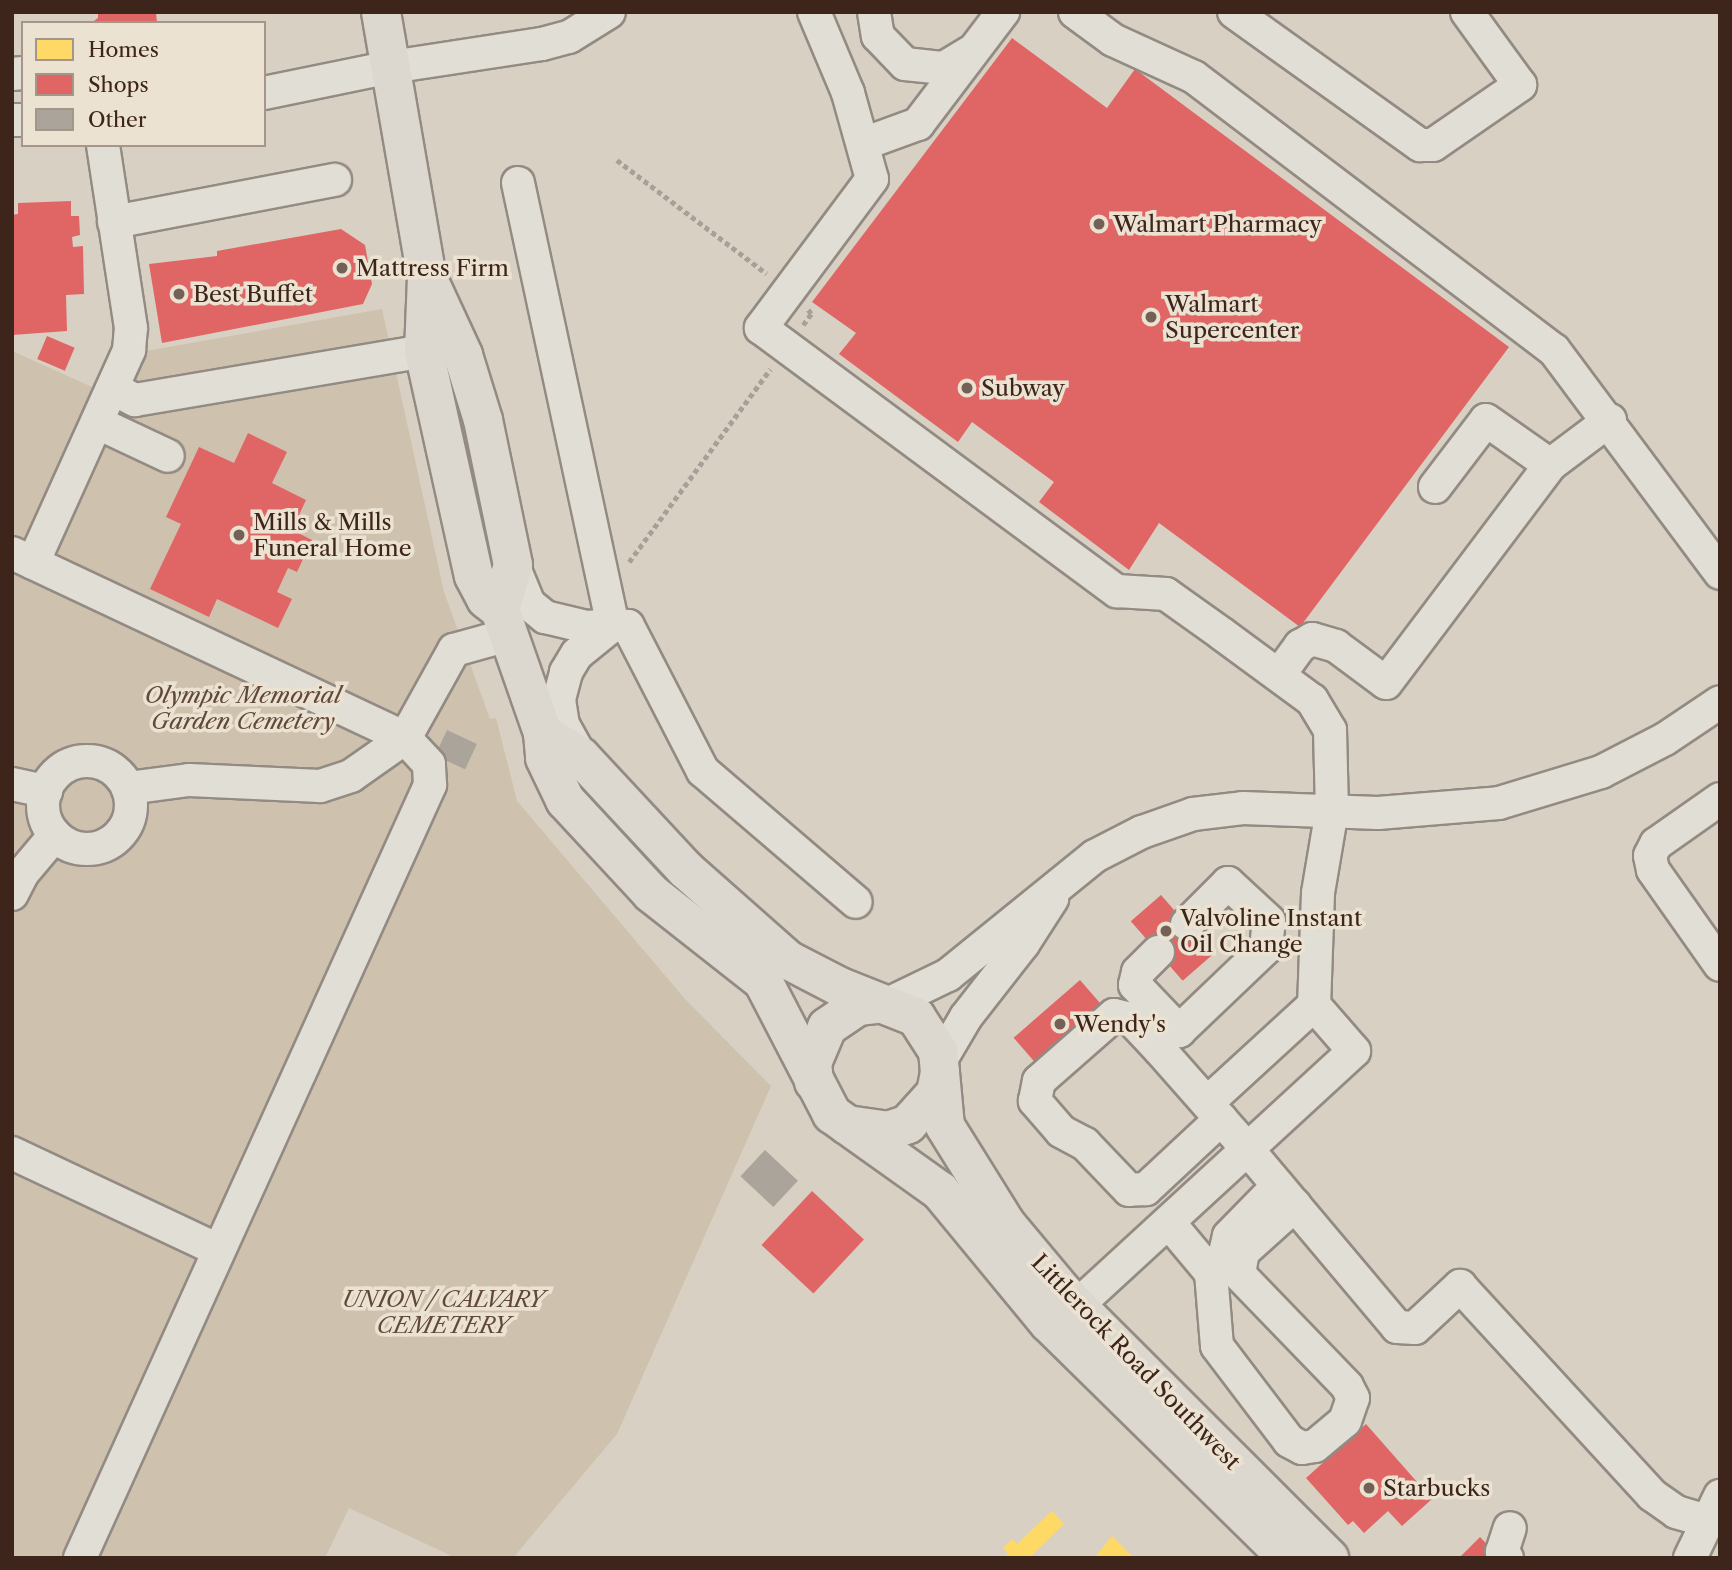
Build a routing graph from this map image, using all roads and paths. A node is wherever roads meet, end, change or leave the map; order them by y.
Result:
1 (381, 12) edge
2 (609, 12) edge
3 (814, 12) edge
4 (874, 12) edge
5 (988, 12) edge
6 (1003, 12) edge
7 (1075, 12) edge
8 (1234, 12) edge
9 (1466, 12) edge
10 (976, 47) junction
11 (391, 67) junction
12 (266, 93) edge
13 (863, 144) junction
14 (103, 147) edge
15 (617, 160) dead end
16 (335, 180) dead end
17 (517, 183) dead end
18 (114, 222) junction
19 (427, 277) junction
20 (788, 292) junction
21 (787, 347) junction
22 (424, 351) junction
23 (114, 390) junction
24 (1610, 420) junction
25 (98, 423) junction
26 (168, 456) dead end
27 (1550, 465) junction
28 (1435, 487) dead end
29 (23, 558) edge
30 (513, 565) junction
31 (1720, 573) edge
32 (609, 613) junction
33 (504, 622) junction
34 (1279, 675) junction
35 (1720, 702) edge
36 (543, 733) junction
37 (405, 738) junction
38 (581, 757) junction
39 (12, 784) edge
40 (128, 788) junction
41 (46, 791) junction
42 (1720, 799) edge
43 (1332, 810) junction
44 (55, 835) junction
45 (1055, 891) junction
46 (12, 894) edge
47 (856, 902) dead end
48 (1269, 920) junction
49 (1317, 923) junction
50 (1187, 924) dead end
51 (1158, 952) dead end
52 (1720, 965) edge
53 (882, 1004) junction
54 (1314, 1005) junction
55 (1170, 1041) junction
56 (940, 1068) junction
57 (814, 1082) junction
58 (1214, 1111) junction
59 (847, 1125) junction
60 (1249, 1151) junction
61 (12, 1153) edge
62 (1287, 1196) junction
63 (1170, 1224) junction
64 (218, 1250) junction
65 (1077, 1306) junction
66 (1713, 1509) edge
67 (80, 1558) edge
68 (1288, 1558) edge
69 (1329, 1558) edge
70 (1690, 1558) edge

1 - 11 main road, Littlerock Road Southwest
2 - 11 street
3 - 13 street
4 - 10 street
5 - 10 street
6 - 10 street
7 - 24 street
8 - 9 street
10 - 13 street
11 - 12 street
11 - 19 main road, Littlerock Road Southwest
13 - 20 street
14 - 18 street
15 - 20 path
16 - 18 street
17 - 32 street
18 - 23 street
19 - 22 main road, Littlerock Road Southwest
19 - 30 main road, Littlerock Road Southwest
20 - 21 path
20 - 21 street
21 - 32 path
21 - 34 street
22 - 23 street
22 - 33 main road, Littlerock Road Southwest
23 - 25 street
24 - 27 street
24 - 31 street
25 - 26 street
25 - 29 street
27 - 28 street
27 - 34 street
29 - 37 street
30 - 32 street
30 - 33 main road, Littlerock Road Southwest
32 - 38 street
32 - 47 street
33 - 36 main road, Littlerock Road Southwest
33 - 37 street
34 - 43 street
35 - 43 street
36 - 38 main road, Littlerock Road Southwest
36 - 57 main road, Littlerock Road Southwest
37 - 40 street
37 - 64 street
38 - 53 main road, Littlerock Road Southwest
39 - 41 street
40 - 41 street
40 - 44 street
41 - 44 street
42 - 52 street
43 - 45 street
43 - 49 street
44 - 46 street
45 - 53 street
45 - 56 street
48 - 49 street
48 - 50 street
48 - 55 street
49 - 54 street
51 - 55 street
53 - 56 main road, Littlerock Road Southwest
53 - 57 main road
54 - 58 street
54 - 60 street
55 - 58 street
55 - 58 street
56 - 59 main road
56 - 65 main road, Littlerock Road Southwest
57 - 59 main road, Littlerock Road Southwest
58 - 60 street
59 - 68 main road, Littlerock Road Southwest
60 - 62 street
60 - 63 street
61 - 64 street
62 - 63 street
62 - 66 street
63 - 65 street
64 - 67 street
65 - 69 main road, Littlerock Road Southwest
66 - 70 street

